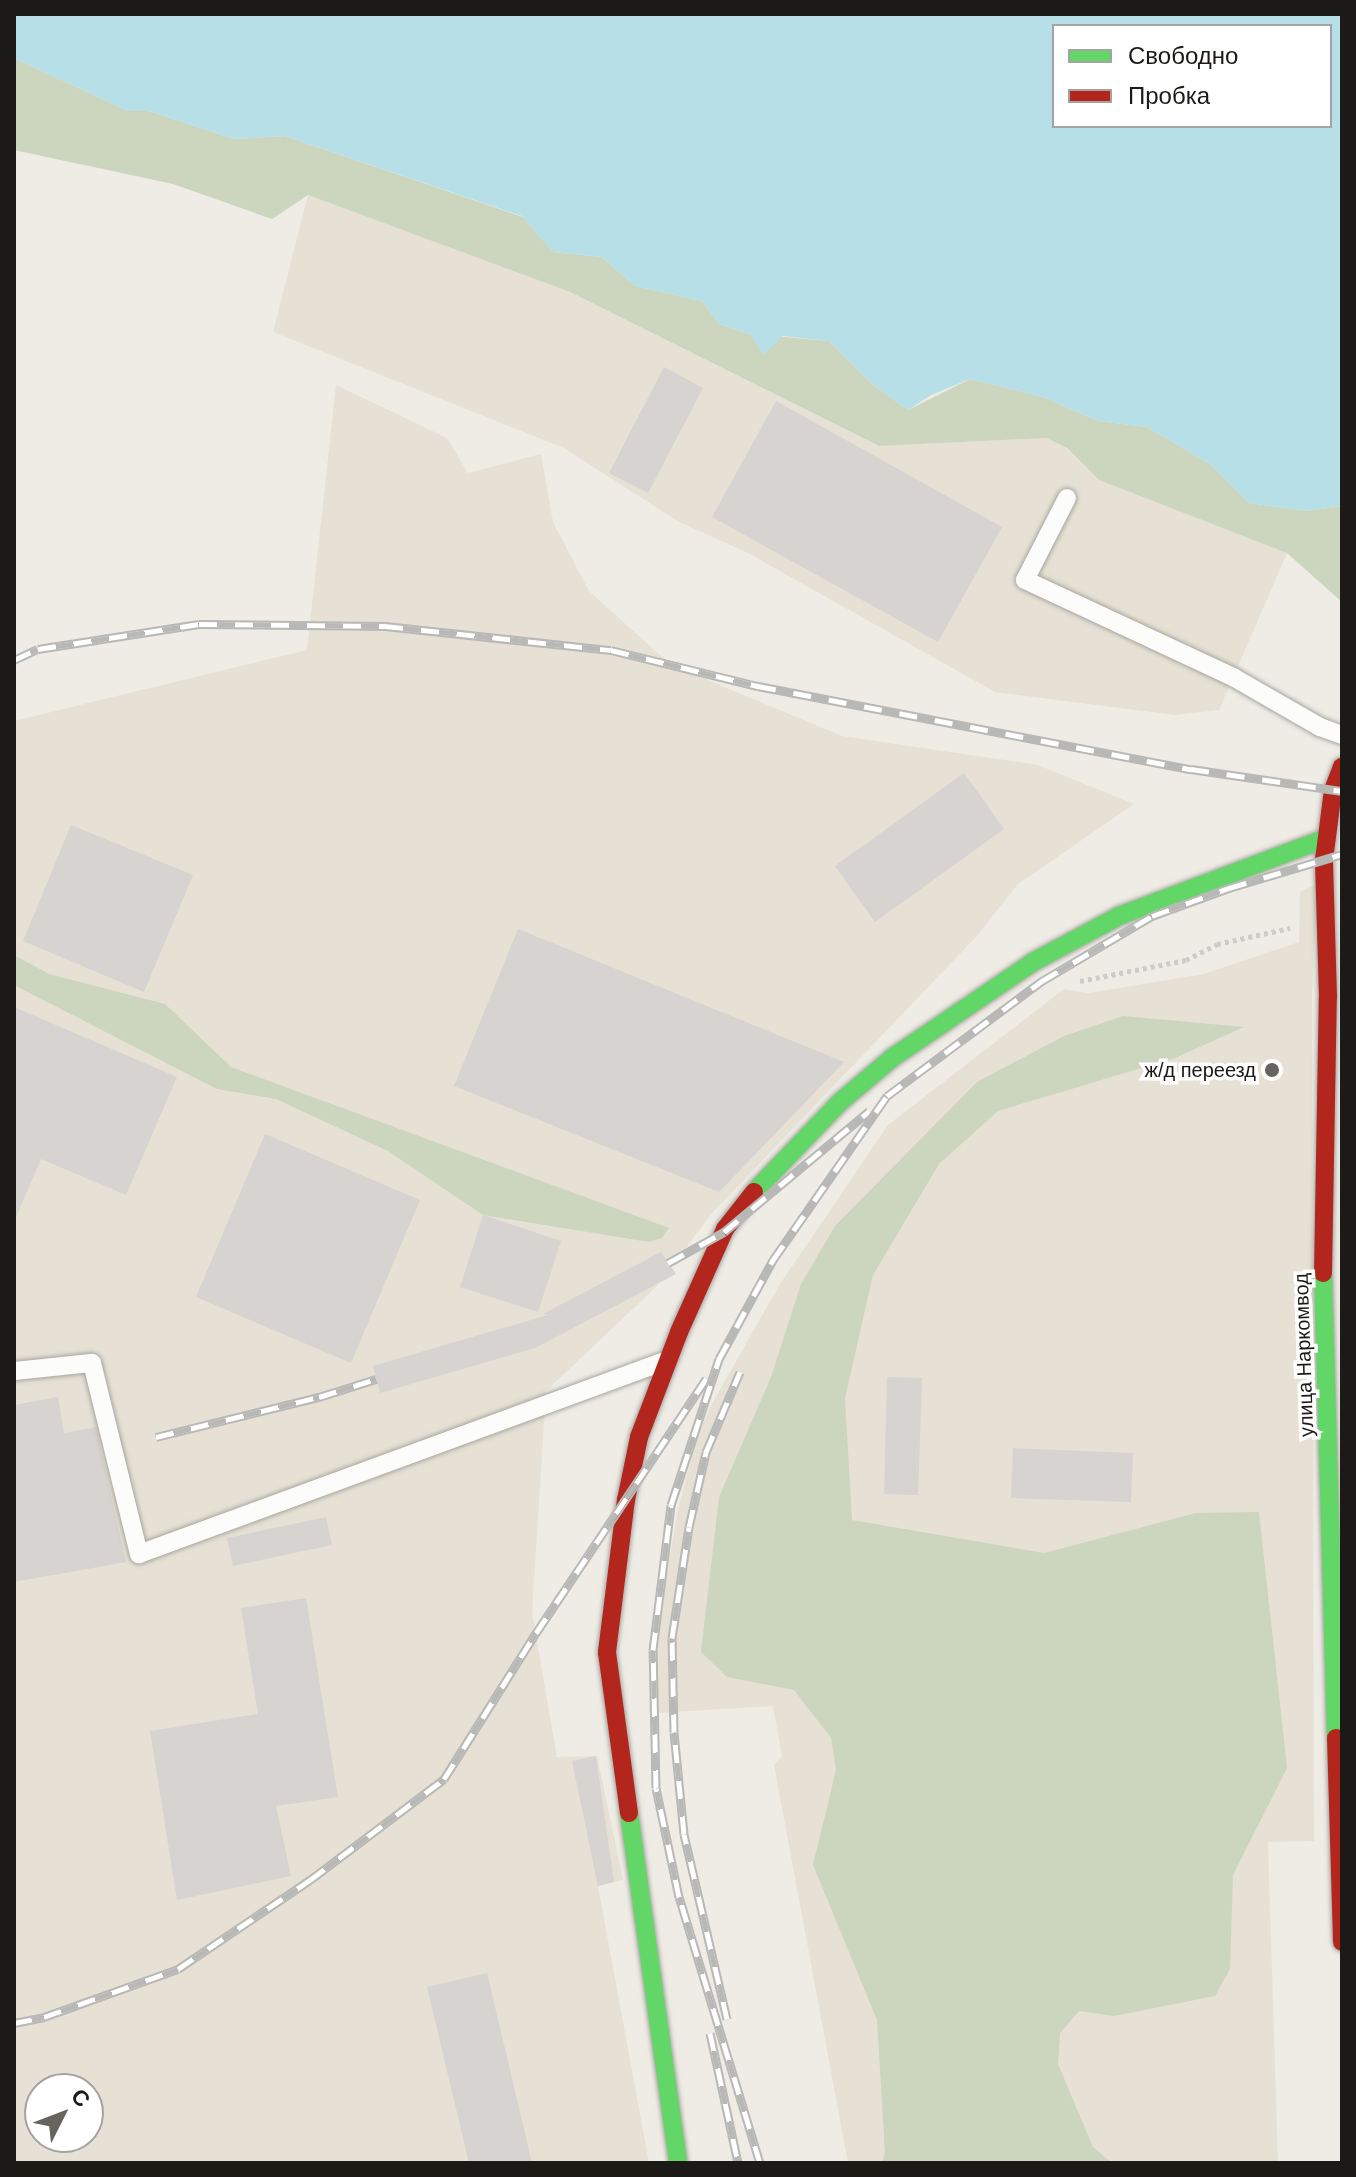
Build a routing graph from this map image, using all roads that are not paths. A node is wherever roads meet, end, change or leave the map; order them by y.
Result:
1 (1067, 498) dead end
2 (1342, 735) edge
3 (1342, 767) edge
4 (1326, 838) junction
5 (669, 1359) junction
6 (14, 1371) edge
7 (1328, 1411) edge
8 (1342, 1942) edge
9 (678, 2163) edge

1 - 2 lane
3 - 4 street, улица Наркомвод
4 - 5 street
4 - 7 street, улица Наркомвод
5 - 6 lane
5 - 9 street
7 - 8 street, улица Наркомвод

